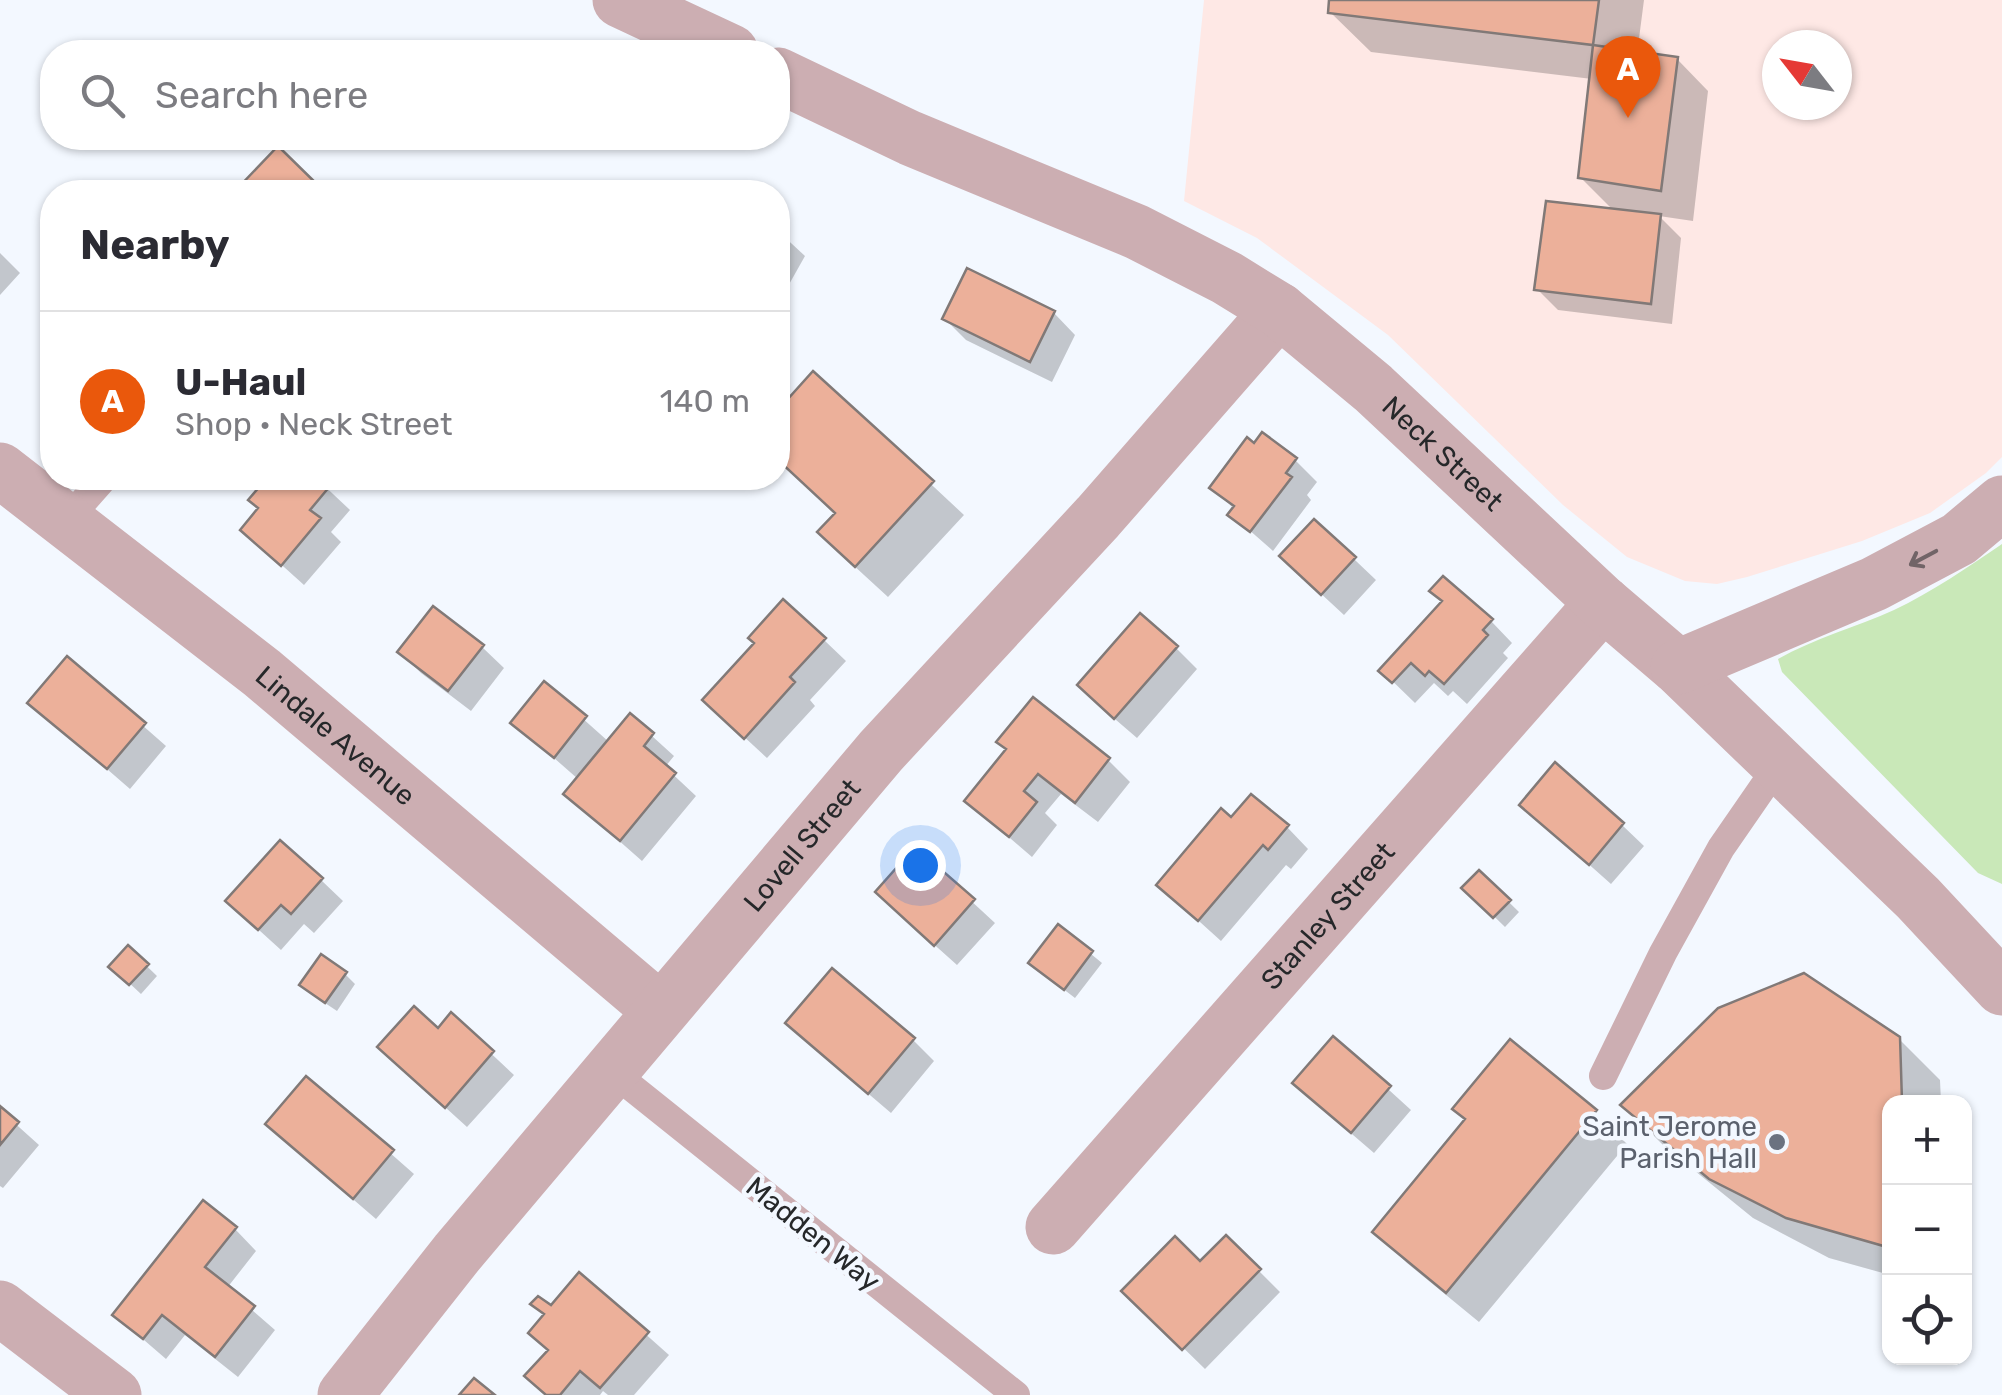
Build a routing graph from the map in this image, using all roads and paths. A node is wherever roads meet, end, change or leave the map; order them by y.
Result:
1 (620, 0) edge
2 (705, 40) edge
3 (790, 81) edge
4 (1278, 310) junction
5 (0, 470) edge
6 (93, 490) edge
7 (2002, 502) edge
8 (66, 520) junction
9 (1603, 603) junction
10 (1678, 667) junction
11 (1779, 764) junction
12 (2002, 988) edge
13 (660, 1010) junction
14 (610, 1070) junction
15 (1604, 1076) dead end
16 (1053, 1226) dead end
17 (0, 1308) edge
18 (114, 1395) edge
19 (345, 1395) edge
20 (1016, 1395) edge

1 - 2 street
3 - 4 street, Neck Street
4 - 9 street, Neck Street
4 - 13 street, Lovell Street
5 - 8 street, Lindale Avenue
6 - 8 lane
7 -> 10 street
8 - 13 street, Lindale Avenue
9 - 10 street, Neck Street
9 - 16 street, Stanley Street
10 - 11 street, Neck Street
11 - 12 street, Neck Street
11 - 15 lane
13 - 14 street, Lovell Street
14 - 19 street, Lovell Street
14 - 20 lane, Madden Way
17 - 18 street

